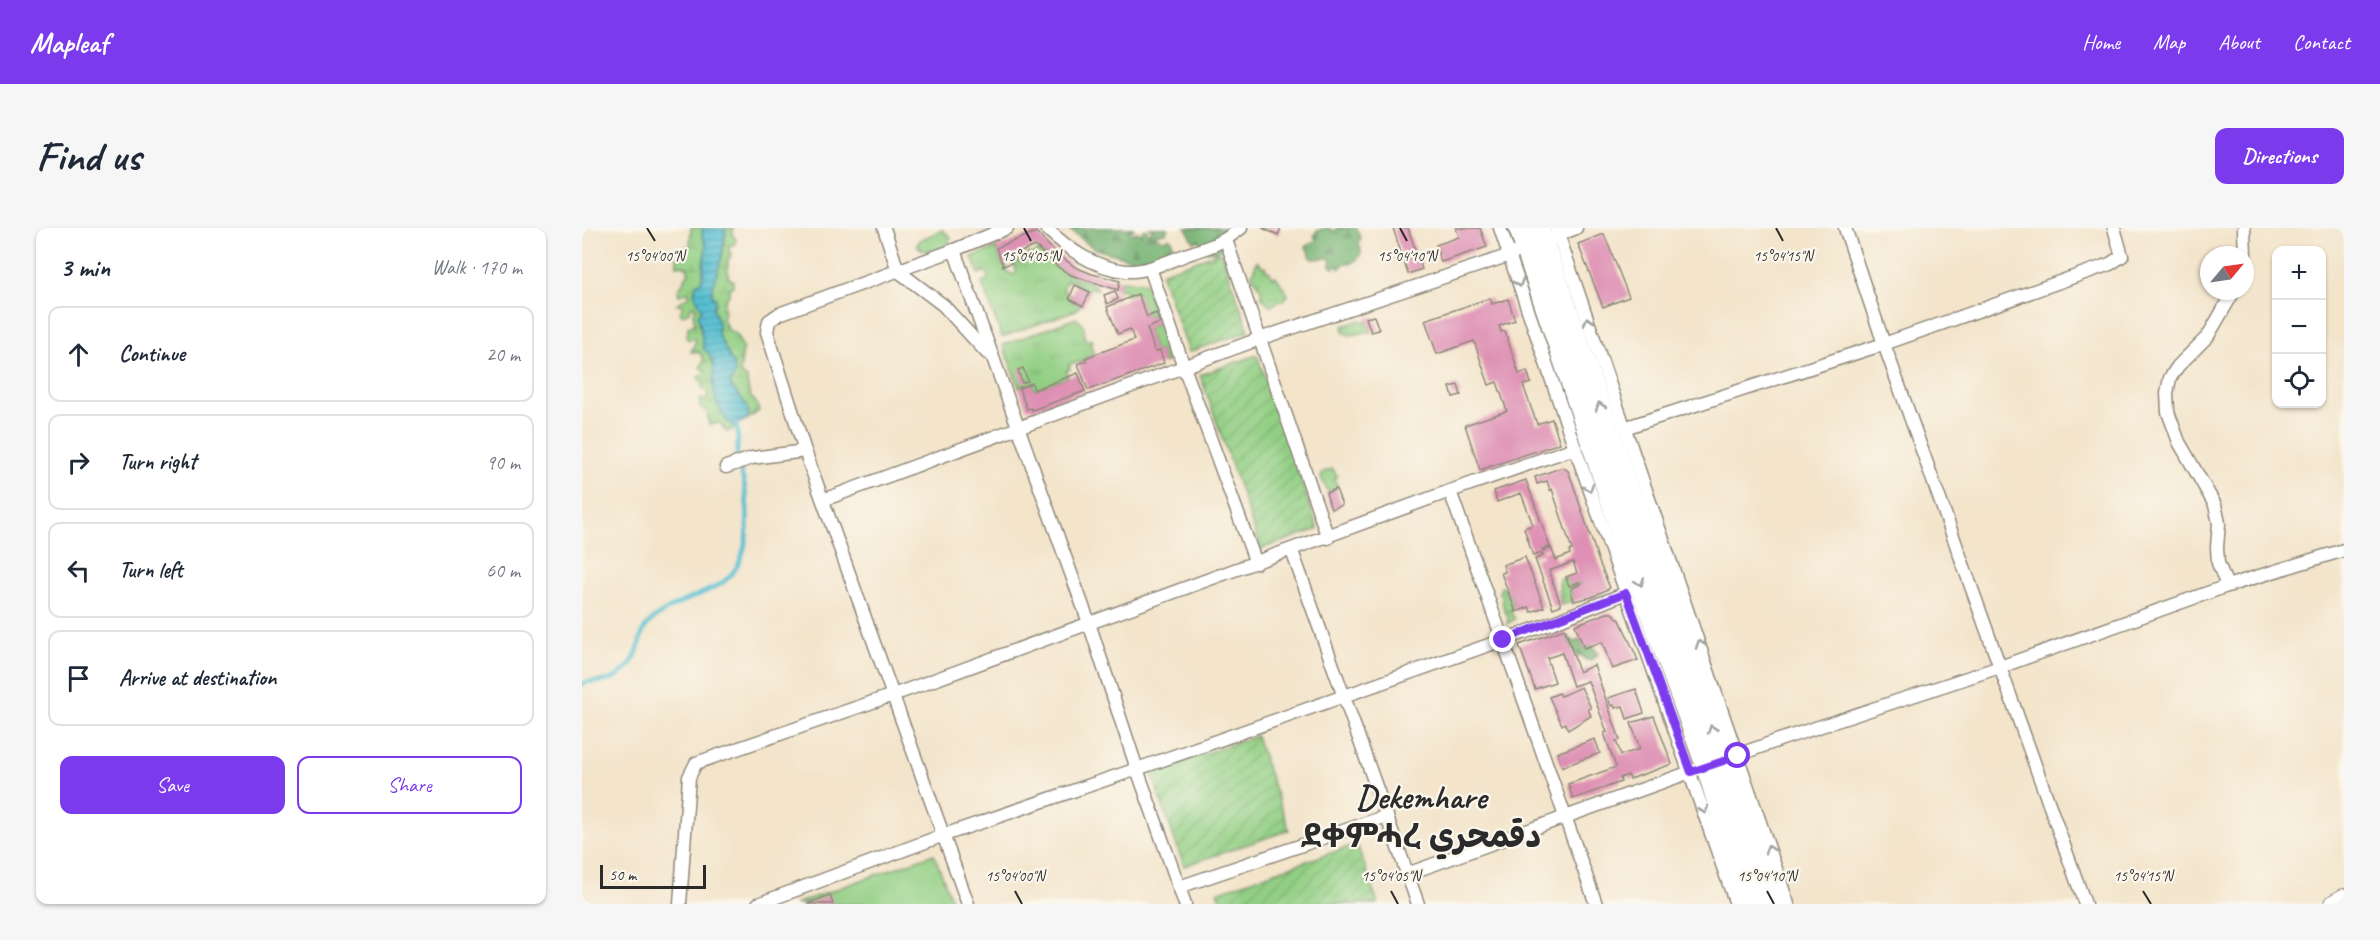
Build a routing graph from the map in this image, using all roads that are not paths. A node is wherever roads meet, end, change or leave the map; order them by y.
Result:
1 (884, 228) edge
2 (1007, 228) edge
3 (1046, 228) edge
4 (1241, 228) edge
5 (1500, 228) edge
6 (1576, 228) edge
7 (1845, 228) edge
8 (2114, 228) edge
9 (2244, 228) edge
10 (1536, 237) edge
11 (1226, 240) junction
12 (2245, 246) edge
13 (954, 250) junction
14 (1150, 267) junction
15 (898, 271) junction
16 (2229, 300) edge
17 (1259, 339) junction
18 (1884, 344) junction
19 (996, 366) junction
20 (1184, 367) junction
21 (1018, 428) junction
22 (1624, 428) junction
23 (1575, 448) junction
24 (805, 451) junction
25 (726, 467) dead end
26 (1450, 491) junction
27 (823, 500) junction
28 (1328, 538) junction
29 (1636, 540) junction
30 (2344, 550) edge
31 (1292, 551) junction
32 (1256, 563) junction
33 (2227, 586) junction
34 (1626, 593) junction
35 (1089, 623) junction
36 (1503, 640) junction
37 (2000, 667) junction
38 (893, 695) junction
39 (1343, 695) junction
40 (1715, 764) junction
41 (1137, 769) junction
42 (1387, 816) junction
43 (1565, 819) junction
44 (944, 835) junction
45 (1407, 874) junction
46 (1179, 887) junction
47 (2344, 899) edge
48 (680, 904) edge
49 (758, 904) edge
50 (968, 904) edge
51 (1185, 904) edge
52 (1418, 904) edge
53 (1596, 904) edge
54 (1736, 904) edge
55 (1750, 904) edge
56 (1771, 904) edge
57 (1788, 904) edge
58 (2085, 904) edge
59 (2336, 904) edge

1 - 15 street
2 - 13 street
3 - 14 street
4 - 11 street
5 - 10 street
6 - 10 street
7 - 18 street
8 - 18 street
9 - 12 street
10 - 17 street
22 -> 10 street
10 -> 23 street
10 - 29 highway
11 - 14 street
11 - 17 street
13 - 15 street
13 - 19 street
14 - 20 street
15 - 19 street
15 - 24 street
16 - 33 street
17 - 20 street
17 - 28 street
18 - 22 street
18 - 37 street
19 - 21 street
20 - 21 street
20 - 32 street
21 - 27 street
21 - 35 street
22 - 29 street
23 - 26 street
23 -> 29 street
24 - 25 street
24 - 27 street
26 - 28 street
26 - 36 street
27 - 38 street
28 - 31 street
29 - 34 street
29 - 40 highway
40 -> 29 street
30 - 33 street
31 - 32 street
31 - 39 street
32 - 35 street
33 - 37 street
34 - 36 street
34 - 40 street
35 - 38 street
35 - 41 street
36 - 39 street
36 - 43 street
37 - 40 street
37 - 58 street
38 - 44 street
38 - 48 street
39 - 41 street
39 - 42 street
40 - 43 street
40 -> 54 street
40 - 55 highway
40 - 56 highway
57 -> 40 street
41 - 44 street
41 - 46 street
42 - 45 street
42 - 46 street
43 - 45 street
43 - 53 street
44 - 49 street
44 - 50 street
45 - 52 street
46 - 51 street
47 - 59 main road

